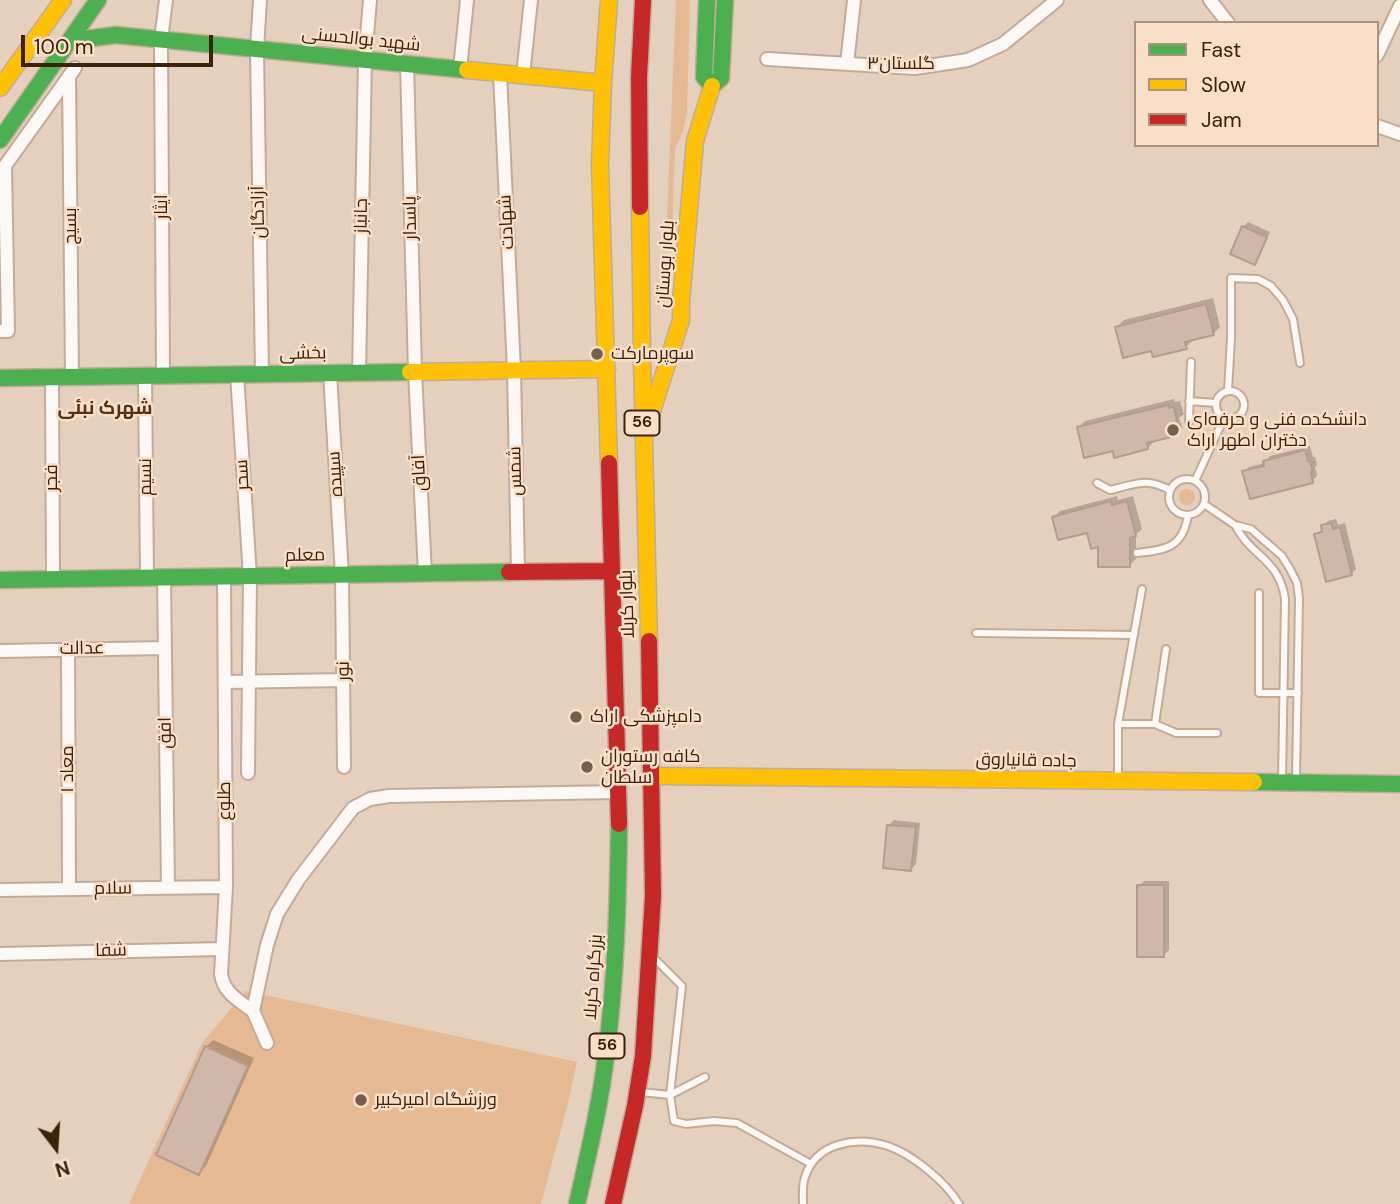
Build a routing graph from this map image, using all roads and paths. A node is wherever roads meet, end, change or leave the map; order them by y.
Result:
1 (63, 0) edge
2 (166, 0) edge
3 (260, 0) edge
4 (370, 0) edge
5 (467, 0) edge
6 (531, 0) edge
7 (608, 0) edge
8 (643, 0) edge
9 (707, 0) edge
10 (725, 0) edge
11 (854, 0) edge
12 (1057, 0) edge
13 (1210, 0) edge
14 (97, 2) edge
15 (1400, 6) edge
16 (1226, 21) edge
17 (116, 35) junction
18 (161, 40) junction
19 (70, 41) junction
20 (257, 49) junction
21 (1379, 51) edge
22 (767, 59) dead end
23 (365, 60) junction
24 (407, 64) junction
25 (847, 64) junction
26 (460, 69) junction
27 (500, 73) junction
28 (523, 75) junction
29 (603, 83) junction
30 (712, 86) junction
31 (0, 88) edge
32 (1379, 127) edge
33 (1400, 134) edge
34 (0, 140) edge
35 (2, 169) edge
36 (0, 331) edge
37 (1192, 362) dead end
38 (1300, 363) dead end
39 (607, 369) junction
40 (514, 370) junction
41 (415, 372) junction
42 (330, 373) junction
43 (359, 373) junction
44 (237, 374) junction
45 (262, 374) junction
46 (163, 375) junction
47 (145, 376) junction
48 (52, 377) junction
49 (72, 377) junction
50 (0, 378) edge
51 (1228, 391) junction
52 (1189, 401) junction
53 (1216, 403) junction
54 (1224, 418) junction
55 (1189, 421) dead end
56 (643, 440) junction
57 (1195, 481) junction
58 (1097, 483) dead end
59 (1170, 490) junction
60 (1204, 504) junction
61 (1188, 514) junction
62 (1235, 525) junction
63 (1137, 553) dead end
64 (611, 571) junction
65 (517, 572) junction
66 (425, 574) junction
67 (342, 575) junction
68 (250, 576) junction
69 (224, 577) junction
70 (146, 578) junction
71 (164, 578) junction
72 (53, 579) junction
73 (0, 580) edge
74 (1297, 583) junction
75 (1283, 586) junction
76 (1142, 589) dead end
77 (1259, 593) dead end
78 (976, 633) dead end
79 (1134, 635) junction
80 (164, 648) junction
81 (68, 649) junction
82 (1166, 649) dead end
83 (0, 650) edge
84 (344, 680) junction
85 (225, 682) junction
86 (249, 682) junction
87 (1283, 693) junction
88 (1298, 693) junction
89 (1118, 724) junction
90 (1155, 724) junction
91 (1217, 733) dead end
92 (344, 767) dead end
93 (248, 774) dead end
94 (652, 776) junction
95 (1118, 781) junction
96 (1289, 783) junction
97 (1400, 784) edge
98 (619, 792) junction
99 (226, 887) junction
100 (168, 888) junction
101 (69, 889) junction
102 (0, 890) edge
103 (222, 948) junction
104 (0, 954) edge
105 (650, 954) junction
106 (253, 1012) junction
107 (267, 1043) dead end
108 (705, 1077) dead end
109 (638, 1091) junction
110 (670, 1095) junction
111 (811, 1164) junction
112 (577, 1204) edge
113 (613, 1204) edge
114 (803, 1204) edge
115 (959, 1204) edge

1 - 31 main road
2 - 18 street, ایثار
3 - 20 street, آزادگان
4 - 23 street, جانباز
5 - 26 street
6 - 28 street
7 - 29 main road, بلوار کربلا / 56
8 - 56 main road, بلوار کربلا / 56
9 - 30 main road, بلوار بوستان
10 - 30 main road, بلوار بوستان
11 - 25 street
12 - 25 street, گلستان۳
13 - 16 street
14 - 17 main road
14 - 19 main road
15 - 21 street
17 - 18 main road, شهید بوالحسنی
17 - 19 main road, شهید بوالحسنی
18 - 20 main road, شهید بوالحسنی
18 - 46 street, ایثار
19 - 34 main road
20 - 23 main road, شهید بوالحسنی
20 - 45 street, آزادگان
22 - 25 street, گلستان۳
23 - 24 main road, شهید بوالحسنی
23 - 43 street, جانباز
24 - 26 main road, شهید بوالحسنی
24 - 41 street, پاسدار
26 - 27 main road, شهید بوالحسنی
27 - 28 main road, شهید بوالحسنی
27 - 40 street, شهادت
28 - 29 main road, شهید بوالحسنی
29 - 39 main road, بلوار کربلا / 56
30 - 56 main road, بلوار بوستان
32 - 33 street
35 - 36 street
35 - 49 street, بسیج
37 - 52 lane
38 - 51 lane
39 - 40 main road, بخشی
39 - 64 main road, بلوار کربلا / 56
40 - 41 main road, بخشی
40 - 65 street, شمس
41 - 43 main road, بخشی
41 - 66 street, آفاق
42 - 43 main road, بخشی
42 - 45 main road, بخشی
42 - 67 street, سپیده
44 - 45 main road, بخشی
44 - 46 main road, بخشی
44 - 68 street, سحر
46 - 47 main road, بخشی
47 - 49 main road, بخشی
47 - 70 street, نسیم
48 - 49 main road, بخشی
48 - 50 main road, بخشی
48 - 72 street, فجر
51 - 53 lane
51 - 54 lane
52 - 53 lane
52 - 55 lane
53 - 54 lane
54 - 57 lane
56 - 94 main road, بلوار کربلا / 56
57 - 59 lane
57 - 60 lane
58 - 59 lane
59 - 61 lane
60 - 61 lane
60 - 62 lane
61 - 63 lane
62 - 74 lane
62 - 75 lane
64 - 65 main road, معلم
64 - 98 main road, بلوار کربلا / 56
65 - 66 main road, معلم
66 - 67 main road, معلم
67 - 68 main road, معلم
67 - 84 street, نور
68 - 69 main road, معلم
68 - 86 street, سحر
69 - 71 main road, معلم
69 - 85 street, طلوع
70 - 71 main road, معلم
70 - 72 main road, معلم
71 - 80 street, افق
72 - 73 main road, معلم
74 - 75 lane
74 - 88 lane
75 - 87 lane
76 - 79 lane
77 - 87 lane
78 - 79 lane
79 - 89 lane
80 - 81 street, عدالت
80 - 100 street, افق
81 - 83 street, عدالت
81 - 101 street, معاد ۱
82 - 90 lane
84 - 86 street
84 - 92 street, نور
85 - 86 street
85 - 99 street, طلوع
86 - 93 street, سحر
87 - 88 lane
87 - 96 lane
88 - 96 lane
89 - 90 lane
89 - 95 lane
90 - 91 lane
94 - 95 main road, جاده قانیاروق
94 - 105 main road, بلوار کربلا / 56
95 - 96 main road, جاده قانیاروق
96 - 97 main road, جاده قانیاروق
98 - 106 street
98 - 112 main road, بزرگراه کربلا / 56
99 - 100 street, سلام
99 - 103 street, طلوع
100 - 101 street, سلام
101 - 102 street, سلام
103 - 104 street, شفا
103 - 106 street, طلوع
105 - 109 main road, بلوار کربلا / 56
105 - 110 lane
106 - 107 street
108 - 110 lane
109 - 110 lane
109 - 113 main road, بلوار کربلا / 56
110 - 111 lane
111 - 114 lane
111 - 115 lane

